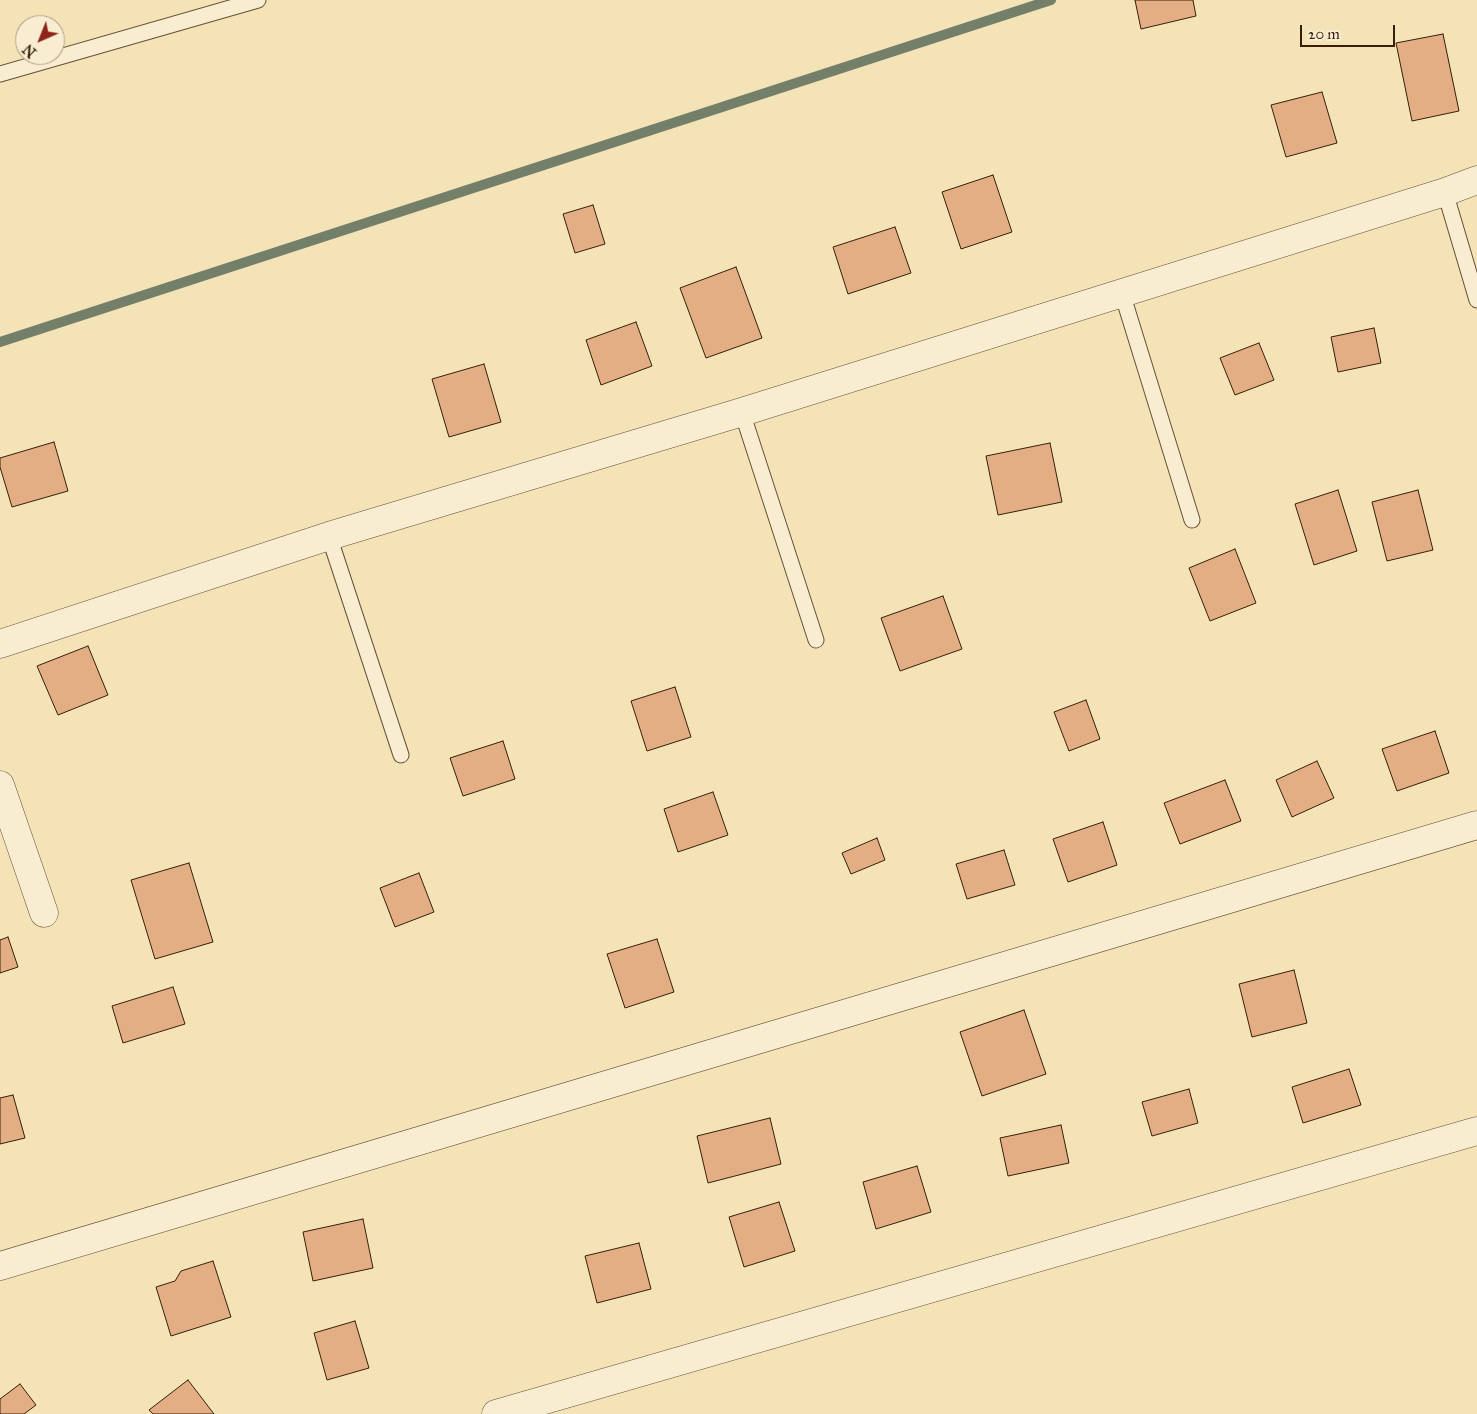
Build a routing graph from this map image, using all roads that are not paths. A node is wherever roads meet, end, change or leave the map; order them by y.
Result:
1 (258, 0) edge
2 (0, 74) edge
3 (1477, 180) edge
4 (1445, 192) junction
5 (1122, 293) junction
6 (1477, 300) edge
7 (742, 412) junction
8 (1192, 520) dead end
9 (329, 536) junction
10 (816, 640) dead end
11 (0, 644) edge
12 (401, 755) dead end
13 (0, 785) edge
14 (1477, 825) edge
15 (44, 913) dead end
16 (1477, 1131) edge
17 (0, 1266) edge
18 (496, 1414) edge

1 - 2 lane
3 - 4 street
4 - 5 street
4 - 6 lane
5 - 7 street
5 - 8 lane
7 - 9 street
7 - 10 lane
9 - 11 street
9 - 12 lane
13 - 15 street
14 - 17 street
16 - 18 street

